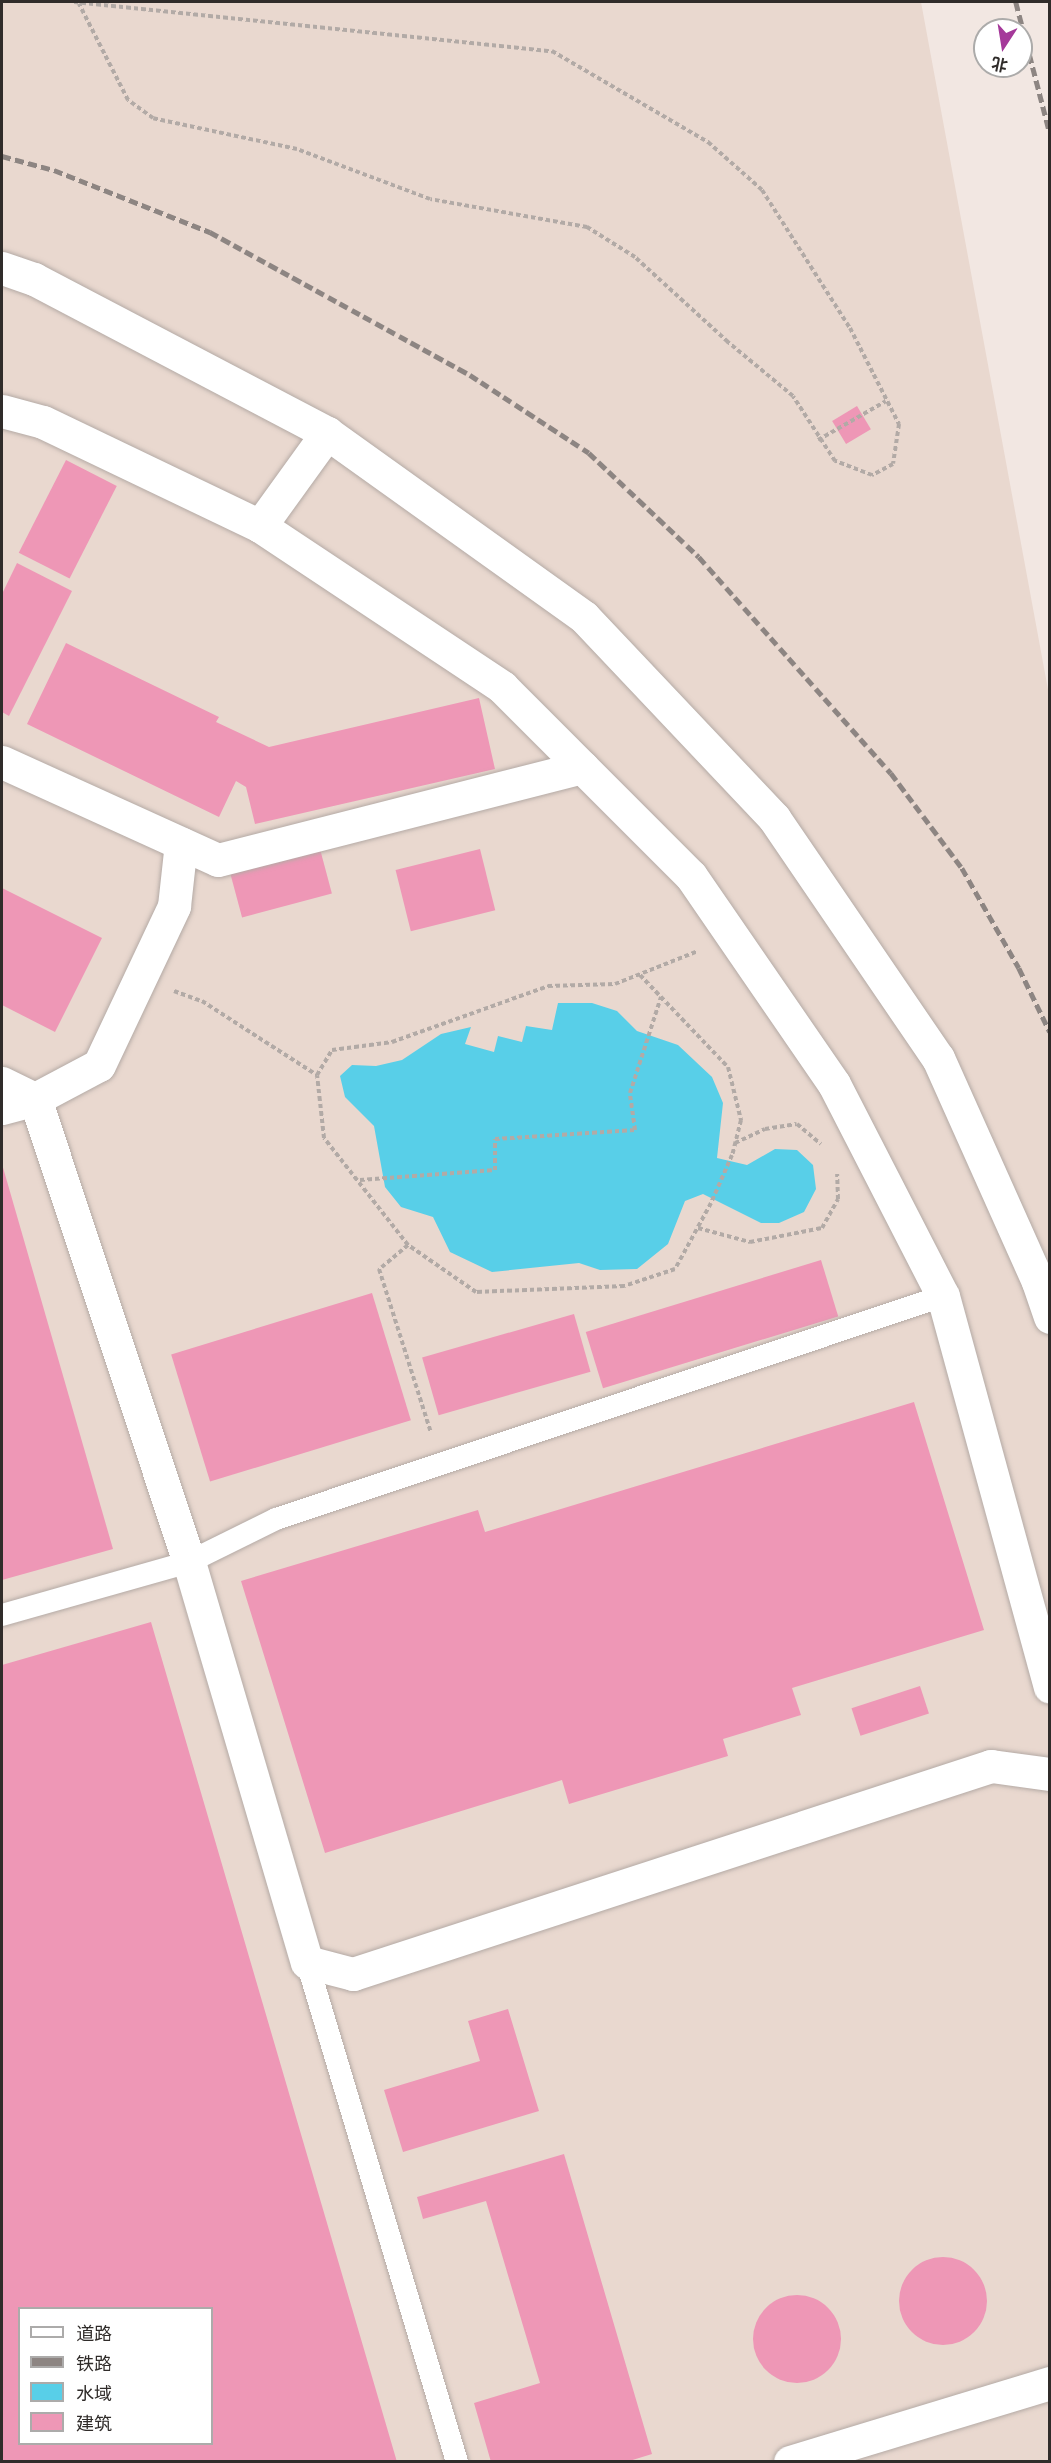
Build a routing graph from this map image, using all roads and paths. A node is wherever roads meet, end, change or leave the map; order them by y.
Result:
1 (77, 3) edge
2 (2, 268) edge
3 (886, 401) junction
4 (2, 411) edge
5 (327, 433) junction
6 (818, 440) junction
7 (260, 526) junction
8 (2, 762) edge
9 (582, 767) junction
10 (181, 843) junction
11 (733, 937) junction
12 (640, 975) junction
13 (140, 978) junction
14 (661, 997) junction
15 (317, 1075) junction
16 (2, 1083) edge
17 (35, 1098) junction
18 (2, 1108) edge
19 (735, 1143) junction
20 (829, 1150) dead end
21 (837, 1167) dead end
22 (360, 1180) junction
23 (698, 1228) junction
24 (408, 1245) junction
25 (943, 1296) junction
26 (1050, 1317) edge
27 (440, 1464) junction
28 (189, 1562) junction
29 (2, 1615) edge
30 (1050, 1688) edge
31 (1050, 1774) edge
32 (307, 1962) junction
33 (1050, 2383) edge
34 (457, 2462) edge
35 (790, 2462) edge

1 - 3 path
1 - 6 path
2 - 5 street
3 - 6 path
3 - 6 path
4 - 7 street
5 - 7 street
5 - 26 street
7 - 9 street
8 - 10 street
9 - 10 street
9 - 11 street
10 - 13 street
11 - 12 path
11 - 25 street
12 - 14 path
12 - 15 path
13 - 15 path
13 - 17 street
14 - 19 path
14 - 22 path
15 - 22 path
16 - 17 street
17 - 18 street
17 - 28 street
19 - 20 path
19 - 23 path
21 - 23 path
22 - 24 path
23 - 24 path
24 - 27 path
25 - 27 lane
25 - 30 street
27 - 28 lane
28 - 29 lane
28 - 32 street
31 - 32 street
32 - 34 lane
33 - 35 street

